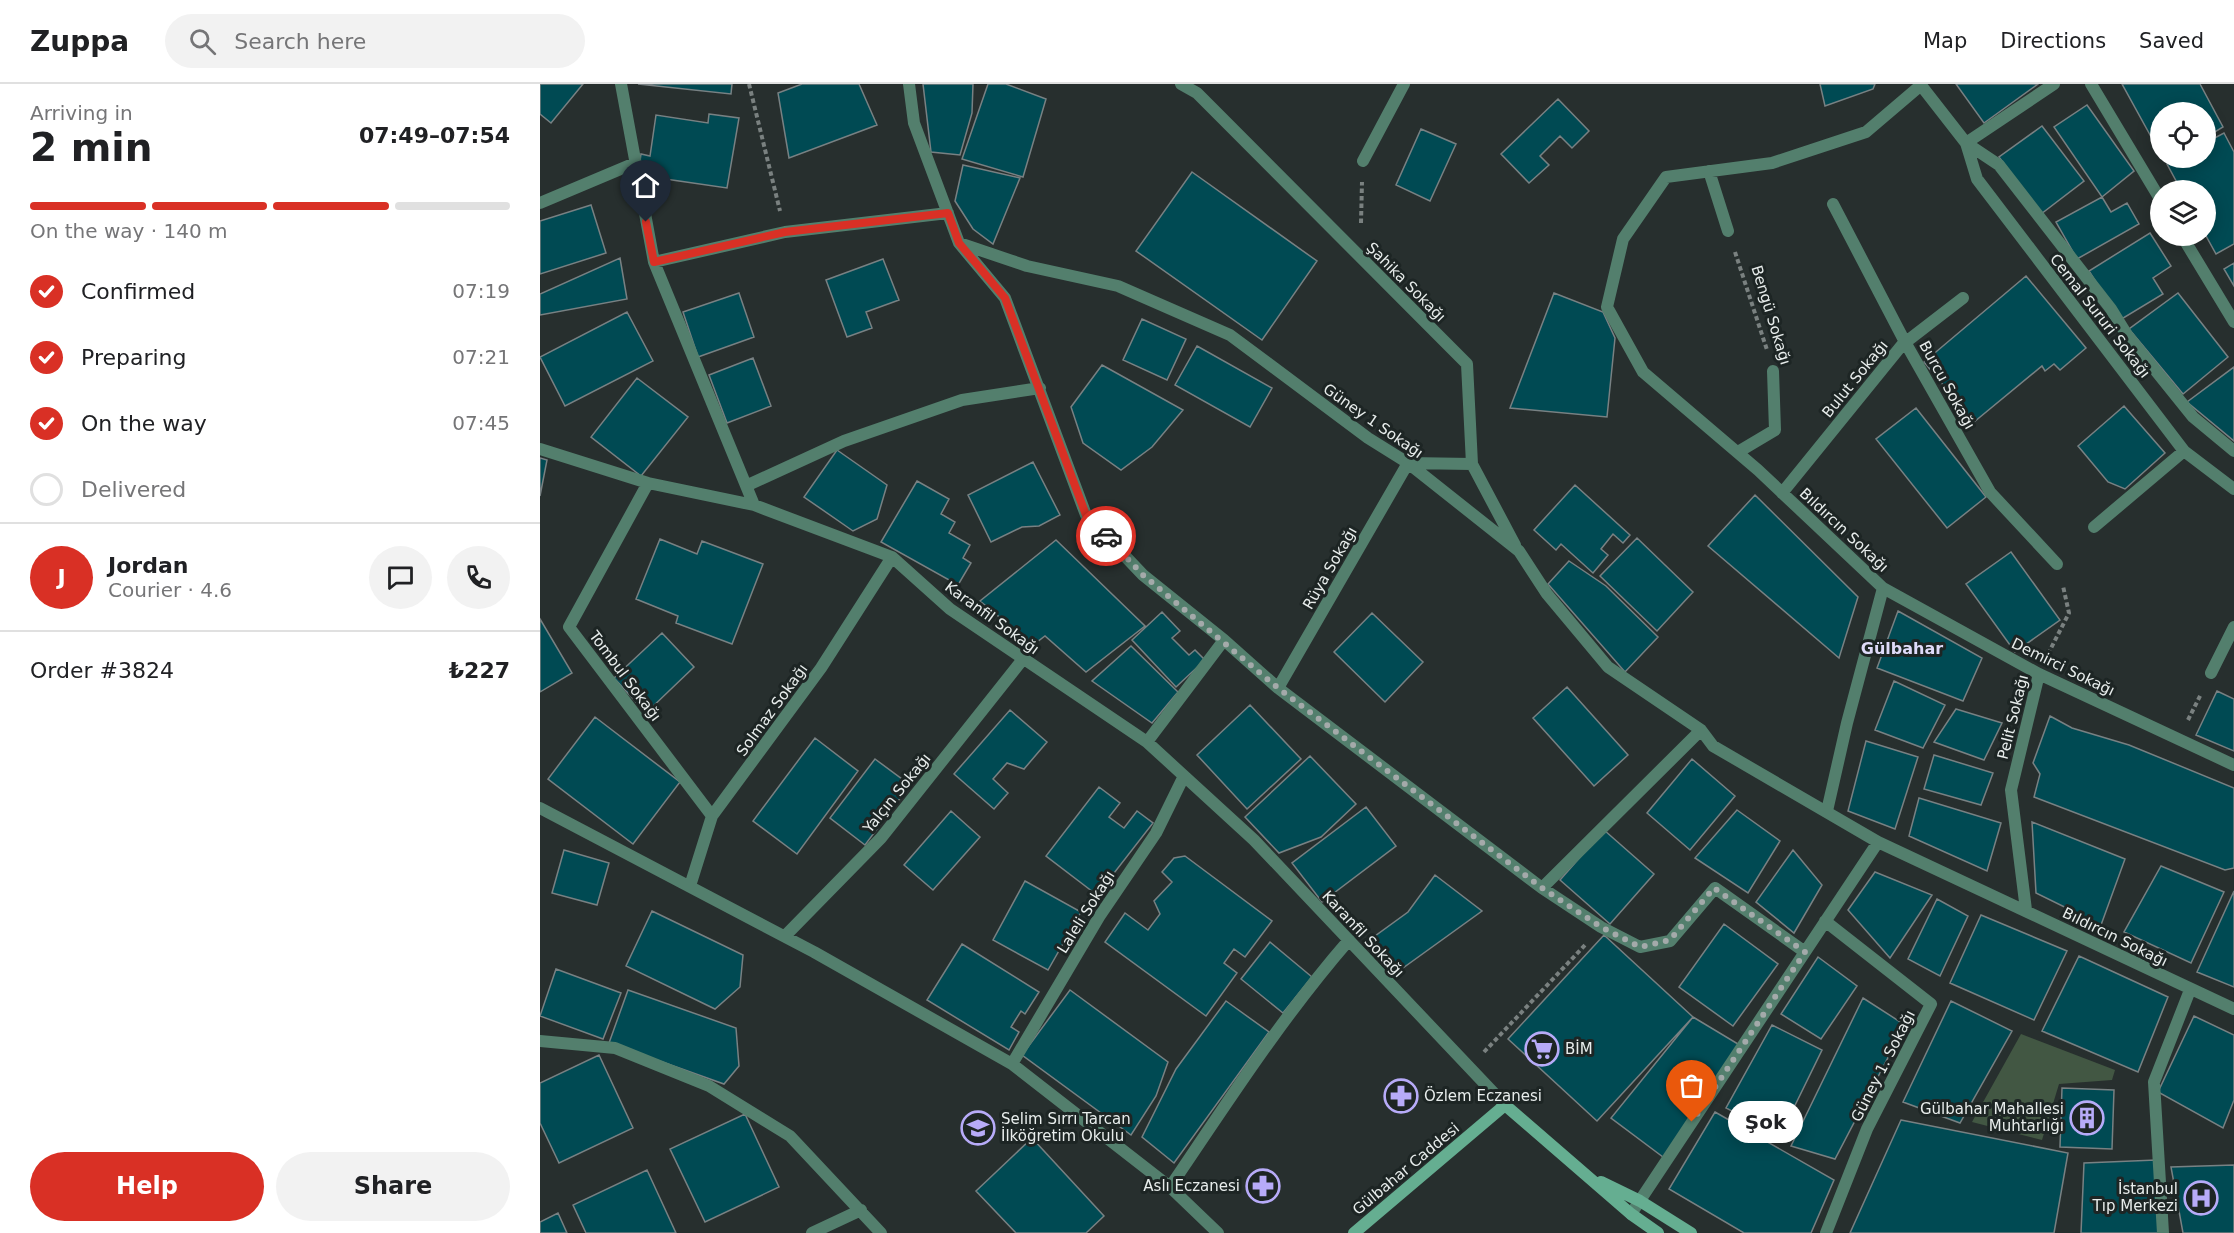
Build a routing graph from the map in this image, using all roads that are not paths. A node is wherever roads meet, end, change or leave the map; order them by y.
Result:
1 (621, 84) edge
2 (909, 84) edge
3 (1181, 84) edge
4 (1404, 84) edge
5 (2054, 84) edge
6 (2091, 84) edge
7 (1920, 85) edge
8 (1966, 143) junction
9 (1363, 161) road end
10 (635, 163) junction
11 (1709, 171) junction
12 (2150, 182) edge
13 (540, 203) edge
14 (1833, 204) dead end
15 (948, 213) junction
16 (1728, 231) road end
17 (959, 243) junction
18 (2188, 246) edge
19 (654, 262) junction
20 (1963, 298) dead end
21 (2234, 322) edge
22 (1905, 342) junction
23 (1773, 370) road end
24 (1040, 388) junction
25 (540, 449) edge
26 (2184, 451) junction
27 (2234, 451) edge
28 (1738, 453) junction
29 (1408, 463) junction
30 (1472, 464) junction
31 (648, 483) junction
32 (748, 485) junction
33 (2234, 489) edge
34 (1782, 493) junction
35 (754, 505) junction
36 (2094, 527) dead end
37 (1519, 551) junction
38 (892, 557) junction
39 (2057, 564) road end
40 (1883, 588) junction
41 (2234, 627) edge
42 (1224, 640) junction
43 (1023, 659) junction
44 (2211, 673) road end
45 (2039, 674) junction
46 (1278, 688) junction
47 (1701, 730) junction
48 (1147, 742) junction
49 (2234, 765) edge
50 (1184, 776) junction
51 (540, 808) edge
52 (1827, 811) junction
53 (712, 816) junction
54 (1878, 842) junction
55 (690, 886) junction
56 (1542, 888) junction
57 (2026, 910) junction
58 (1825, 921) junction
59 (784, 936) junction
60 (1348, 940) junction
61 (1805, 952) junction
62 (2190, 990) junction
63 (2234, 1009) edge
64 (540, 1041) edge
65 (1012, 1064) junction
66 (1505, 1105) junction
67 (1586, 1174) junction
68 (1170, 1187) junction
69 (1640, 1201) junction
70 (861, 1210) junction
71 (1631, 1214) junction
72 (812, 1233) edge
73 (881, 1233) edge
74 (1218, 1233) edge
75 (1354, 1233) edge
76 (1658, 1233) edge
77 (1691, 1233) edge
78 (1826, 1233) edge
79 (2163, 1233) edge

1 - 10 street
2 - 15 street
3 - 30 street, Şahika Sokağı
4 - 9 street
5 - 8 street
6 - 12 street
7 - 8 street, Cemal Sururi Sokağı
7 - 11 street, Bıldırcın Sokağı
8 - 26 street, Cemal Sururi Sokağı
8 - 27 street, Cemal Sururi Sokağı
10 - 13 street
10 - 19 street
11 - 16 street
11 - 28 street, Bıldırcın Sokağı
14 - 22 street, Burcu Sokağı
15 - 17 street
15 - 19 street
17 - 24 street
17 - 29 street, Güney 1 Sokağı
18 - 21 street
19 - 32 street
20 - 22 street, Bulut Sokağı
22 - 34 street, Bulut Sokağı
22 - 39 street, Burcu Sokağı
23 - 28 street, Bengü Sokağı
24 - 32 street
24 - 42 street
25 - 31 street, Karanfil Sokağı
26 - 33 street, Cemal Sururi Sokağı
26 - 36 street
28 - 34 street, Bıldırcın Sokağı
29 - 30 street
29 - 37 street, Güney 1 Sokağı
29 - 46 street, Rüya Sokağı
30 - 37 street, Şahika Sokağı
31 - 35 street, Karanfil Sokağı
31 - 53 street, Tombul Sokağı
32 - 35 street
34 - 40 street, Bıldırcın Sokağı
35 - 38 street, Karanfil Sokağı
37 - 47 street, Güney 1 Sokağı
38 - 43 street, Karanfil Sokağı
38 - 53 street, Solmaz Sokağı
40 - 45 street, Demirci Sokağı
40 - 52 street, Bıldırcın Sokağı
41 - 44 street
42 - 46 street
42 - 48 street
43 - 48 street, Karanfil Sokağı
43 - 59 street, Yalçın Sokağı
45 - 49 street, Demirci Sokağı
45 - 57 street, Pelit Sokağı
46 - 56 street
47 - 52 street, Güney 1 Sokağı
47 - 56 street
48 - 50 street, Karanfil Sokağı
50 - 60 street, Karanfil Sokağı
50 - 65 street, Laleli Sokağı
51 - 55 street
52 - 54 street, Bıldırcın Sokağı
53 - 55 street, Solmaz Sokağı
54 - 57 street, Bıldırcın Sokağı
54 - 58 street
55 - 59 street
56 - 61 street
57 - 62 street, Bıldırcın Sokağı
58 - 61 street
58 - 78 street, Güney 1. Sokağı
59 - 65 street
60 - 66 street, Karanfil Sokağı
60 - 68 street
61 - 69 street
62 - 63 street, Bıldırcın Sokağı
62 - 79 street
64 - 70 street
65 - 68 street
66 - 67 street
66 - 75 street, Gülbahar Caddesi
67 - 69 street
67 - 71 street
68 - 74 street
69 - 71 street
69 - 77 street
70 - 72 street
70 - 73 street
71 - 76 street

